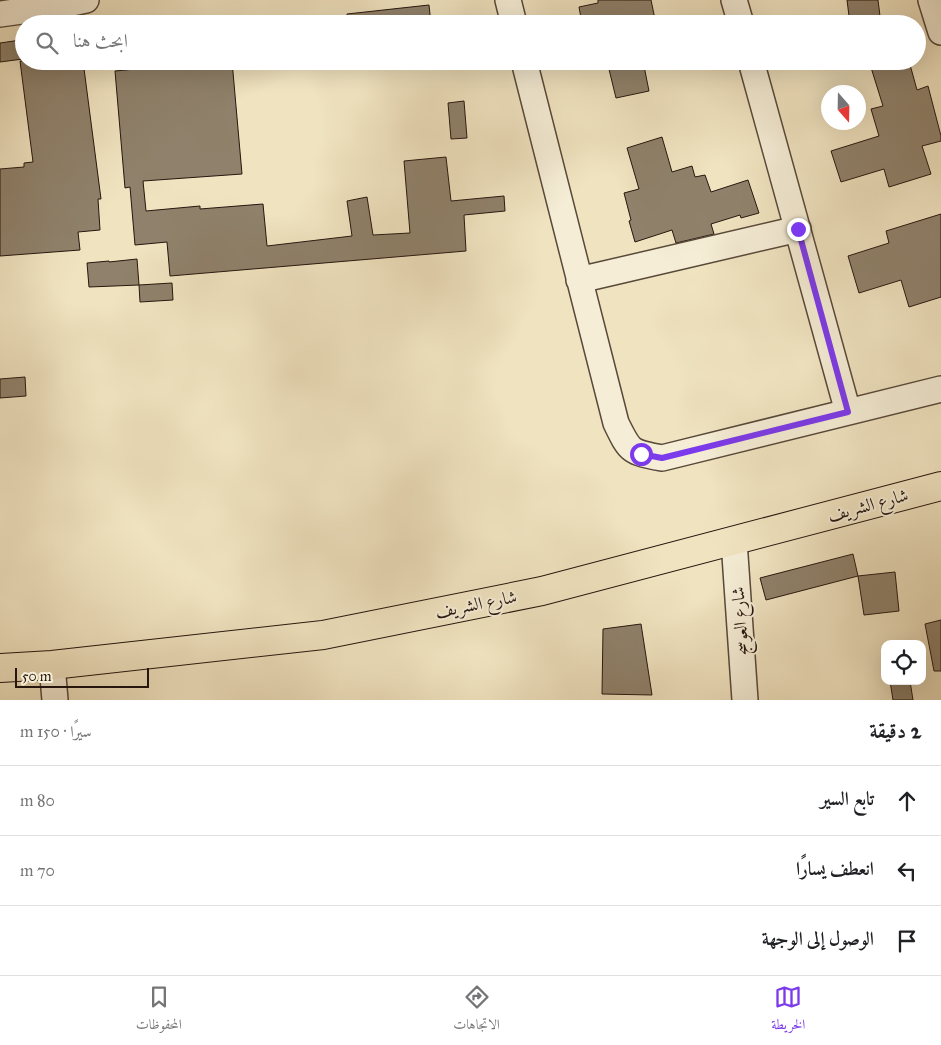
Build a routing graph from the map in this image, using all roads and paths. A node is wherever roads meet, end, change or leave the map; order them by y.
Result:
1 (86, 0) edge
2 (508, 0) edge
3 (734, 0) edge
4 (932, 0) edge
5 (0, 14) edge
6 (512, 15) edge
7 (738, 15) edge
8 (941, 32) edge
9 (526, 70) edge
10 (754, 70) edge
11 (798, 229) junction
12 (579, 280) junction
13 (941, 389) edge
14 (848, 412) junction
15 (941, 486) edge
16 (734, 541) junction
17 (52, 665) junction
18 (0, 668) edge
19 (55, 700) edge
20 (745, 700) edge

1 - 5 street
2 - 6 street
3 - 7 street
4 - 8 street
9 - 12 street
10 - 11 street
11 - 12 street
11 - 14 street
12 - 14 street
13 - 14 street
15 - 16 main road, شارع الشريف
16 - 17 main road, شارع الشريف
16 - 20 street, شارع العوسج
17 - 18 main road, شارع الشريف
17 - 19 street

